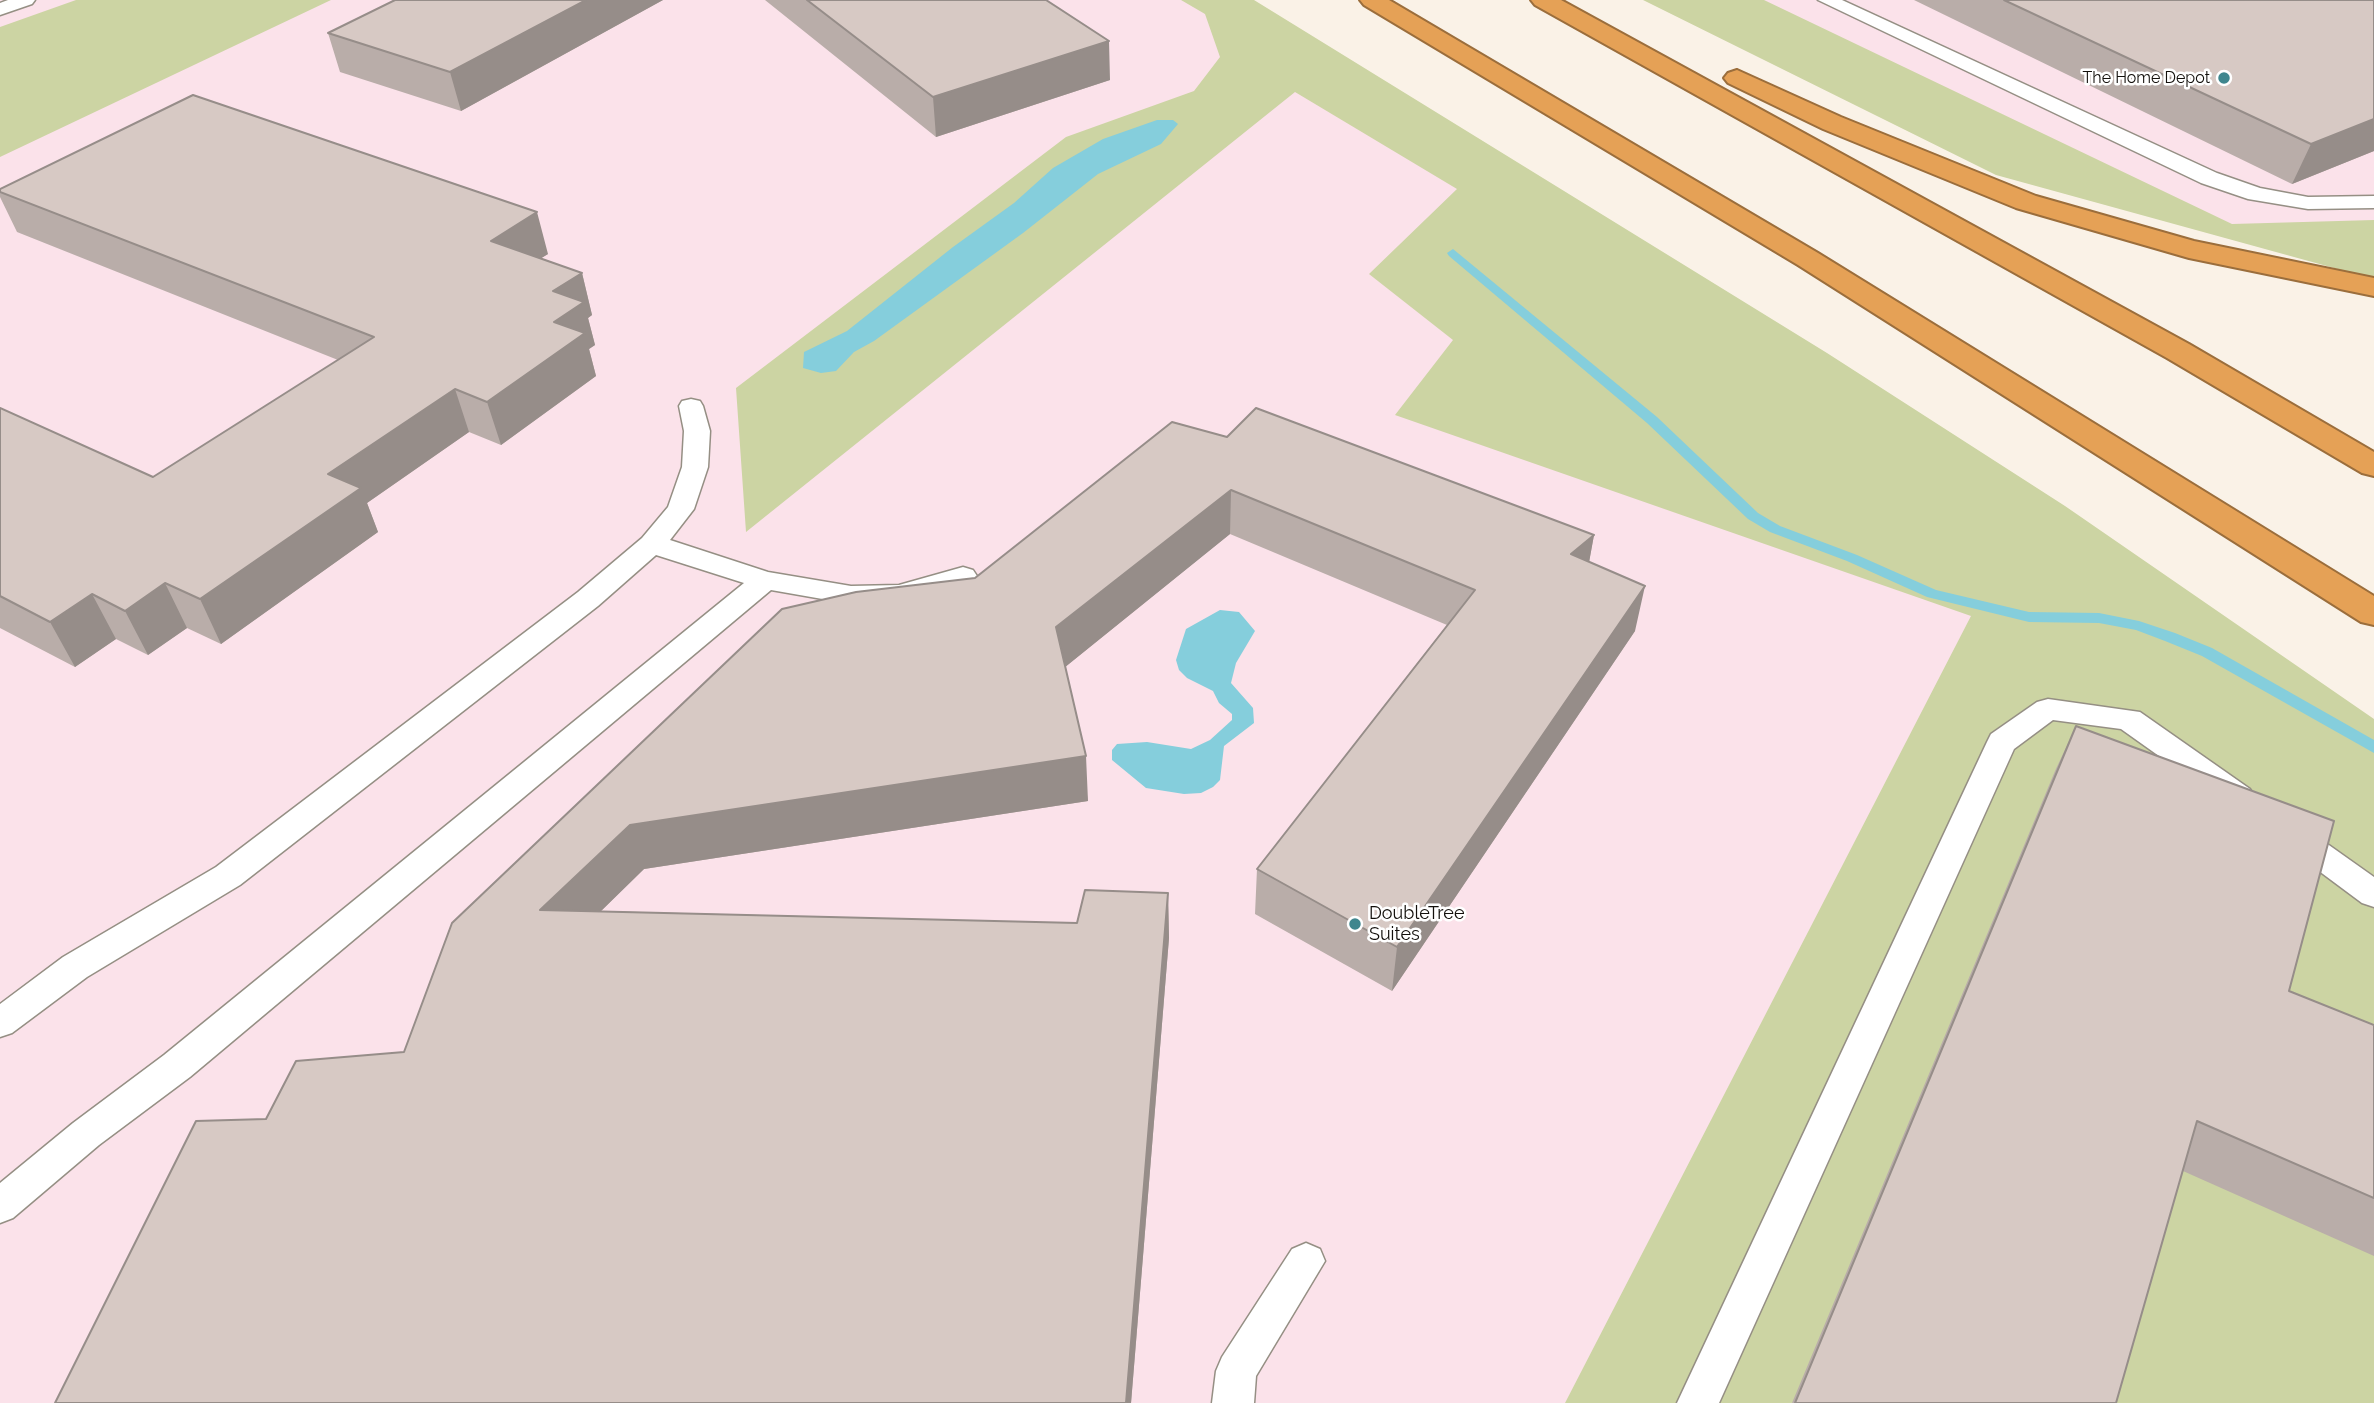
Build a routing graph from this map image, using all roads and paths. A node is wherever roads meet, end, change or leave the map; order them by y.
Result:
1 (26, 0) edge
2 (1372, 0) edge
3 (1543, 0) edge
4 (1827, 0) edge
5 (0, 9) edge
6 (1622, 41) junction
7 (2374, 202) edge
8 (2374, 287) edge
9 (691, 406) dead end
10 (2374, 466) edge
11 (652, 544) junction
12 (964, 576) edge
13 (765, 580) junction
14 (2374, 613) edge
15 (2374, 894) edge
16 (75, 967) junction
17 (0, 999) edge
18 (0, 1023) edge
19 (0, 1206) edge
20 (1306, 1261) dead end
21 (1233, 1403) edge
22 (1698, 1403) edge

1 - 5 lane
2 - 14 highway
3 - 6 highway
4 - 7 lane
6 - 8 highway
6 - 10 highway
9 - 11 lane
11 - 13 lane
11 - 16 lane
12 - 13 lane
13 - 19 lane
15 - 22 lane
16 - 17 lane
16 - 18 lane
20 - 21 lane

